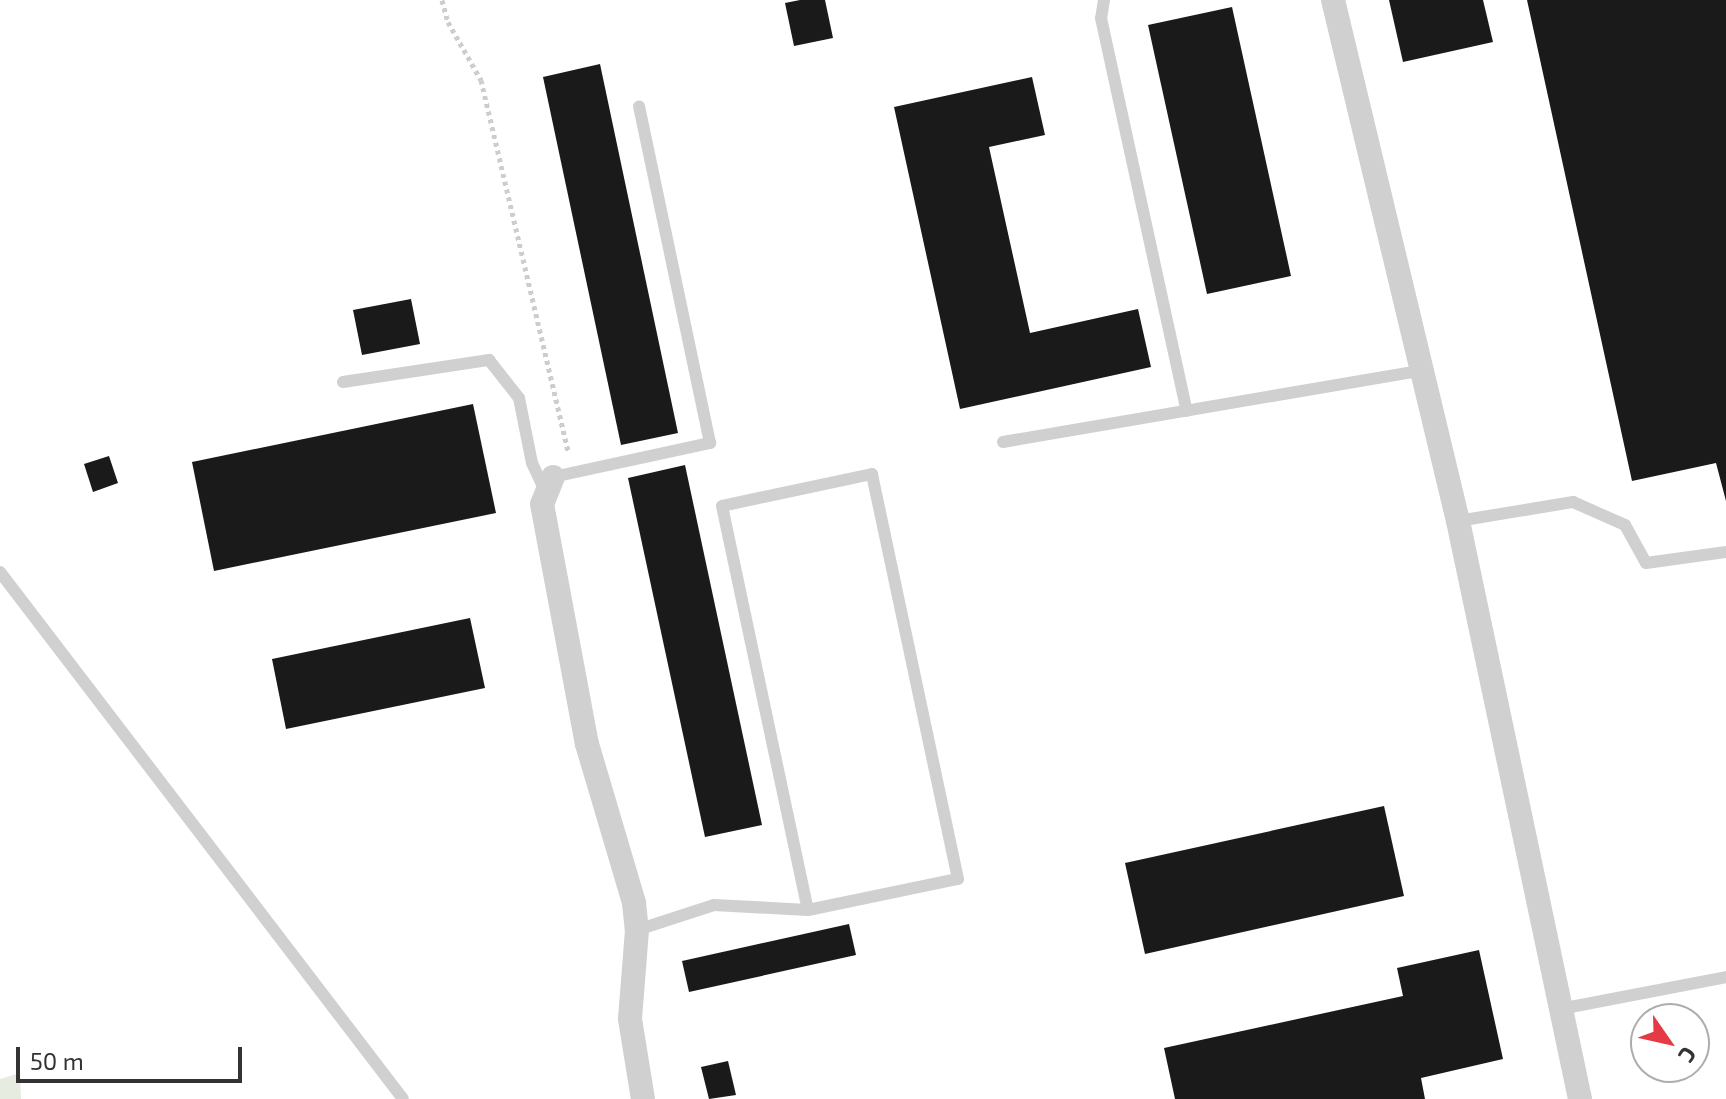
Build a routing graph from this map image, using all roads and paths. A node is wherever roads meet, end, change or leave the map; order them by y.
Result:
1 (442, 0) edge
2 (1104, 0) edge
3 (1333, 0) edge
4 (639, 106) dead end
5 (1418, 371) junction
6 (343, 382) dead end
7 (1187, 411) junction
8 (1003, 442) dead end
9 (556, 479) junction
10 (1458, 521) junction
11 (1726, 552) edge
12 (0, 572) edge
13 (808, 910) junction
14 (637, 930) junction
15 (1726, 977) edge
16 (1560, 1009) junction
17 (403, 1099) edge
18 (643, 1099) edge
19 (1580, 1099) edge

1 - 9 path
2 - 7 lane
3 - 5 street
4 - 9 lane
5 - 7 lane
5 - 10 street
6 - 9 lane
7 - 8 lane
9 - 14 street
10 - 11 lane
10 - 16 street
12 - 17 lane
13 - 13 lane
13 - 14 lane
14 - 18 street
15 - 16 lane
16 - 19 street

